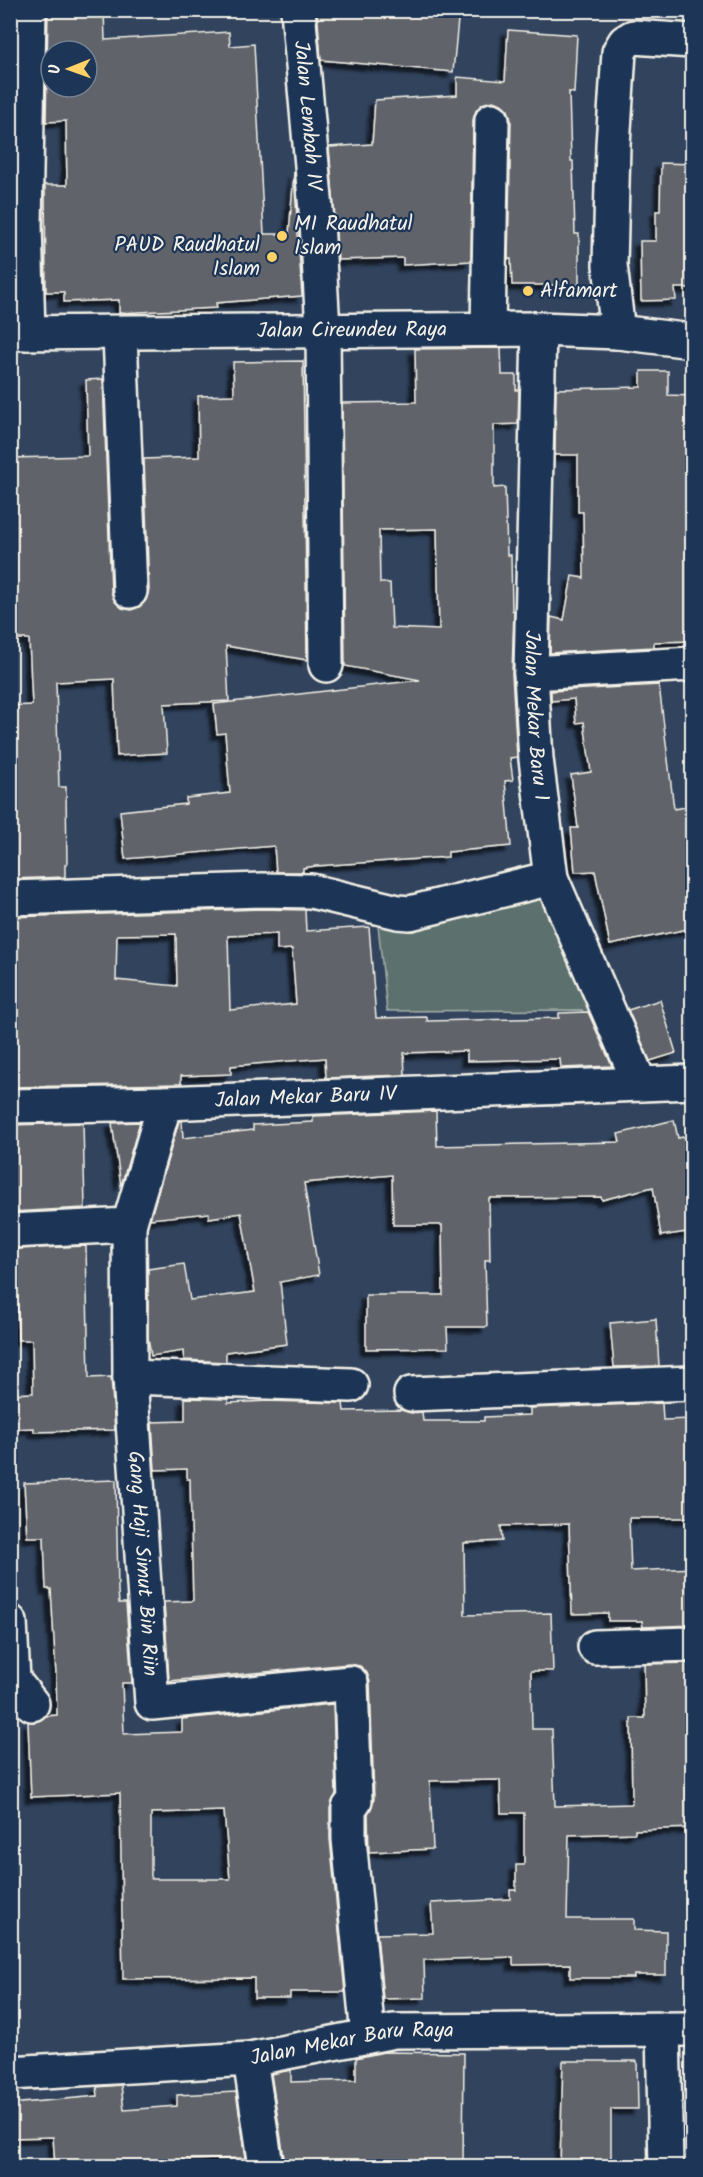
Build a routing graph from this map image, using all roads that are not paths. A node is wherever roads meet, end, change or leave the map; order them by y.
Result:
1 (29, 10) edge
2 (298, 10) edge
3 (10, 12) edge
4 (693, 41) edge
5 (492, 120) dead end
6 (488, 329) junction
7 (539, 329) junction
8 (323, 330) junction
9 (618, 332) junction
10 (19, 333) edge
11 (120, 334) junction
12 (693, 341) edge
13 (130, 591) dead end
14 (693, 664) edge
15 (326, 665) dead end
16 (531, 673) junction
17 (551, 878) junction
18 (10, 898) edge
19 (693, 1082) edge
20 (640, 1084) junction
21 (165, 1102) junction
22 (10, 1106) edge
23 (129, 1225) junction
24 (10, 1232) edge
25 (130, 1377) junction
26 (693, 1383) edge
27 (351, 1385) dead end
28 (411, 1394) dead end
29 (10, 1622) edge
30 (693, 1644) edge
31 (595, 1647) dead end
32 (32, 1704) dead end
33 (678, 2029) edge
34 (369, 2036) junction
35 (250, 2059) junction
36 (10, 2073) edge
37 (266, 2166) edge
38 (666, 2166) edge

1 - 3 street
1 - 10 street
2 - 8 street, Jalan Lembah IV
4 - 9 street
5 - 6 street
6 - 7 street, Jalan Cireundeu Raya
6 - 8 street, Jalan Cireundeu Raya
7 - 9 street, Jalan Cireundeu Raya
7 - 16 street, Jalan Mekar Baru 1
8 - 11 street, Jalan Cireundeu Raya
8 - 15 street, Jalan Lembah IV
9 - 12 street, Jalan Cireundeu Raya
10 - 11 street, Jalan Cireundeu Raya
11 - 13 street
14 - 16 street
16 - 17 street, Jalan Mekar Baru 1
17 - 18 street
17 - 20 street, Jalan Mekar Baru 1
19 - 20 street, Jalan Mekar Baru IV
20 - 21 street, Jalan Mekar Baru IV
21 - 22 street, Jalan Mekar Baru IV
21 - 23 street
23 - 24 street
23 - 25 street, Gang Haji Simut Bin Riin
25 - 27 street
25 - 34 street, Gang Haji Simut Bin Riin
26 - 28 street
29 - 32 street
30 - 31 street
33 - 34 street, Jalan Mekar Baru Raya
33 - 38 street
34 - 35 street, Jalan Mekar Baru Raya
35 - 36 street, Jalan Mekar Baru Raya
35 - 37 street

